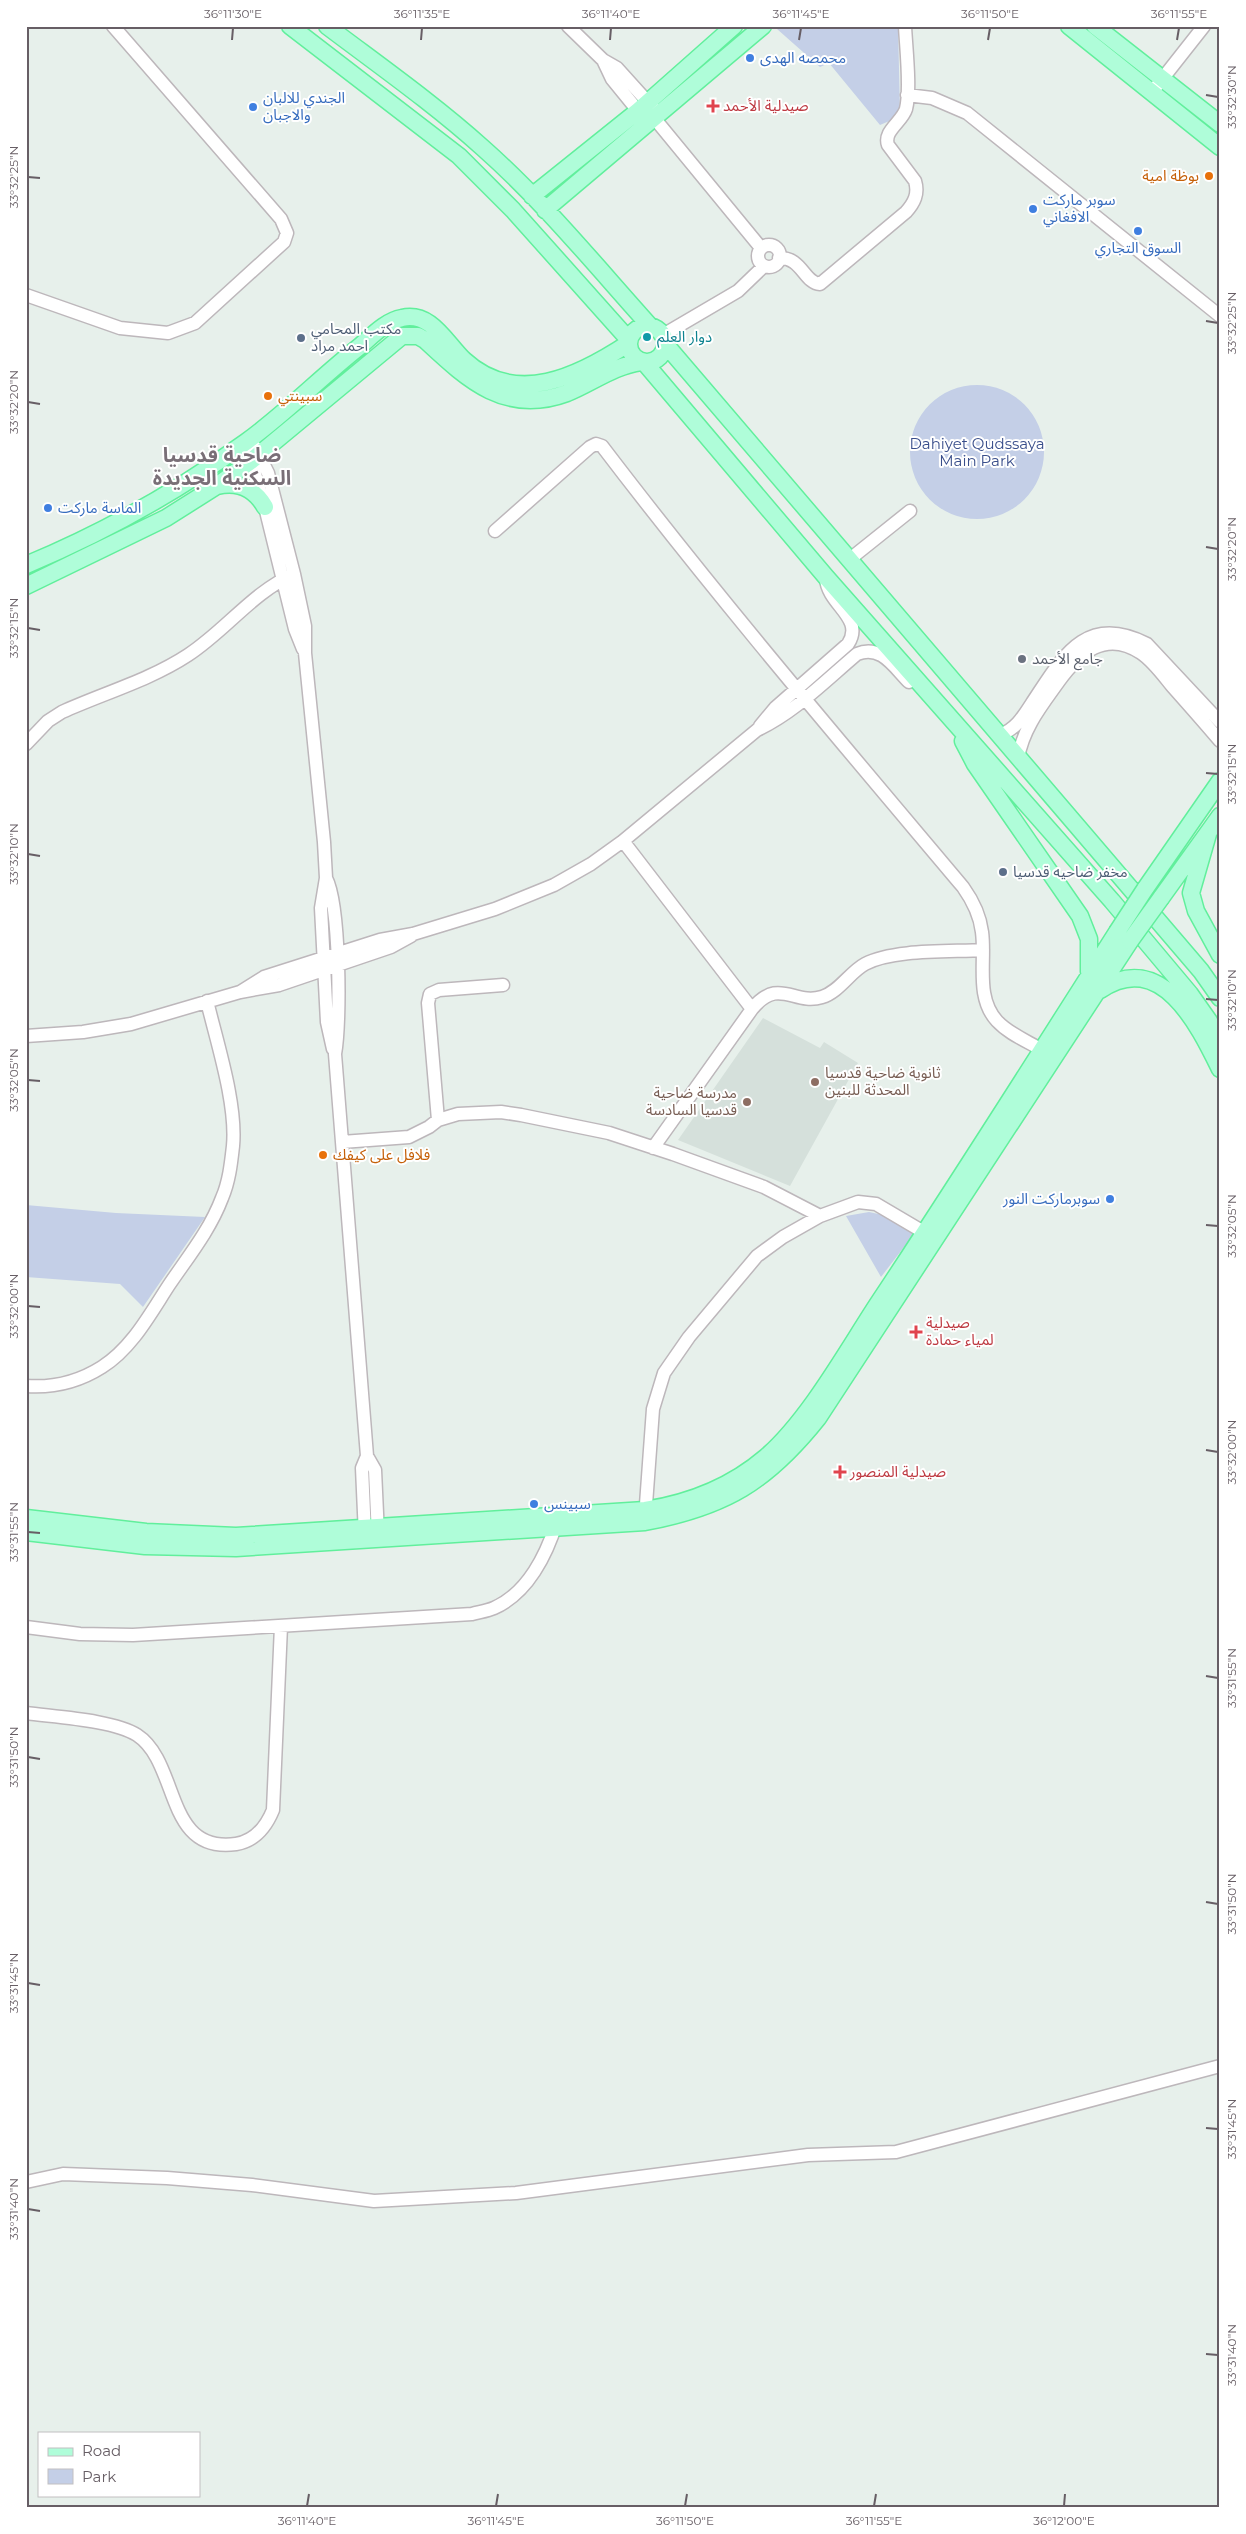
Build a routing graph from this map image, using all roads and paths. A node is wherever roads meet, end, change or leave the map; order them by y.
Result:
1 (114, 26) edge
2 (290, 26) edge
3 (327, 26) edge
4 (568, 26) edge
5 (734, 26) edge
6 (764, 26) edge
7 (905, 26) edge
8 (1069, 26) edge
9 (1095, 26) edge
10 (1204, 26) edge
11 (1164, 78) junction
12 (1152, 92) junction
13 (907, 95) junction
14 (643, 106) junction
15 (654, 119) junction
16 (1220, 124) edge
17 (1220, 146) edge
18 (532, 196) junction
19 (545, 210) junction
20 (761, 248) junction
21 (779, 258) junction
22 (764, 266) junction
23 (26, 295) edge
24 (1220, 316) edge
25 (412, 317) junction
26 (409, 334) junction
27 (660, 335) junction
28 (629, 342) junction
29 (611, 362) junction
30 (643, 362) junction
31 (247, 441) junction
32 (256, 457) junction
33 (215, 487) junction
34 (265, 506) junction
35 (910, 511) dead end
36 (495, 530) dead end
37 (850, 559) junction
38 (26, 565) edge
39 (289, 577) junction
40 (826, 577) junction
41 (26, 586) edge
42 (848, 644) junction
43 (857, 654) junction
44 (796, 688) junction
45 (925, 688) junction
46 (1184, 691) junction
47 (805, 698) junction
48 (1220, 722) edge
49 (958, 725) junction
50 (757, 730) junction
51 (1000, 735) junction
52 (1220, 741) edge
53 (26, 744) edge
54 (1018, 758) junction
55 (1220, 781) edge
56 (1220, 816) edge
57 (1208, 834) junction
58 (624, 841) junction
59 (1123, 936) junction
60 (983, 950) junction
61 (1220, 955) edge
62 (330, 962) junction
63 (1088, 977) junction
64 (503, 984) dead end
65 (1098, 991) junction
66 (1220, 998) edge
67 (207, 1001) junction
68 (752, 1009) junction
69 (26, 1036) edge
70 (1220, 1040) edge
71 (1042, 1050) junction
72 (1220, 1069) edge
73 (438, 1120) junction
74 (342, 1142) junction
75 (653, 1148) junction
76 (820, 1216) junction
77 (931, 1236) junction
78 (26, 1386) edge
79 (644, 1516) junction
80 (26, 1518) edge
81 (556, 1522) junction
82 (26, 1532) edge
83 (371, 1534) junction
84 (281, 1626) junction
85 (26, 1627) edge
86 (26, 1713) edge
87 (1220, 2066) edge
88 (26, 2182) edge

1 - 23 street
2 - 28 main road
3 - 18 main road
4 - 14 street
5 - 14 main road
6 - 15 main road
7 - 13 street
8 - 12 main road
9 - 11 main road
10 - 11 street
11 - 12 street
11 - 16 main road
12 - 17 main road
13 - 21 street
13 - 24 street
14 - 15 street
14 - 18 main road
15 - 19 main road
15 - 20 street
18 - 19 main road
19 - 27 main road
20 - 21 street
20 - 22 street
21 - 22 street
22 - 27 street
25 - 26 main road
25 - 29 main road
25 - 31 main road
26 - 29 main road
26 - 32 main road
27 - 28 main road
27 - 30 main road
27 - 37 main road
28 - 29 main road
28 - 30 main road
29 - 30 main road
30 - 40 main road
31 - 32 street
31 - 38 main road
32 - 33 main road
32 - 34 street
32 - 39 street
33 - 34 main road
33 - 41 main road
34 - 39 street
35 - 37 street
36 - 44 street
37 - 51 main road
39 - 53 street
39 - 62 street
40 - 42 street
40 - 45 main road
42 - 43 street
42 - 44 street
43 - 45 street
43 - 47 street
44 - 47 street
44 - 50 street
45 - 49 main road
46 - 48 street
46 - 51 street
46 - 52 street
46 - 54 street
47 - 50 street
47 - 60 street
49 - 63 main road
49 - 70 main road
50 - 58 street
51 - 54 main road
54 - 66 main road
55 - 59 main road, bridge
56 - 57 main road
57 - 59 main road, bridge
57 - 61 main road
58 - 62 street
58 - 68 street
59 - 63 main road
59 - 65 main road
60 - 68 street
60 - 71 street
62 - 67 street
62 - 74 street
63 - 71 main road
64 - 73 street
65 - 72 main road
65 - 77 main road
67 - 69 street
67 - 78 street
68 - 75 street
71 - 77 main road
73 - 74 street
73 - 75 street
74 - 83 street
75 - 76 street
76 - 77 street
76 - 79 street
77 - 79 main road
79 - 81 main road
80 - 83 main road
81 - 83 main road
81 - 84 street
82 - 83 main road
84 - 85 street
84 - 86 street
87 - 88 street

